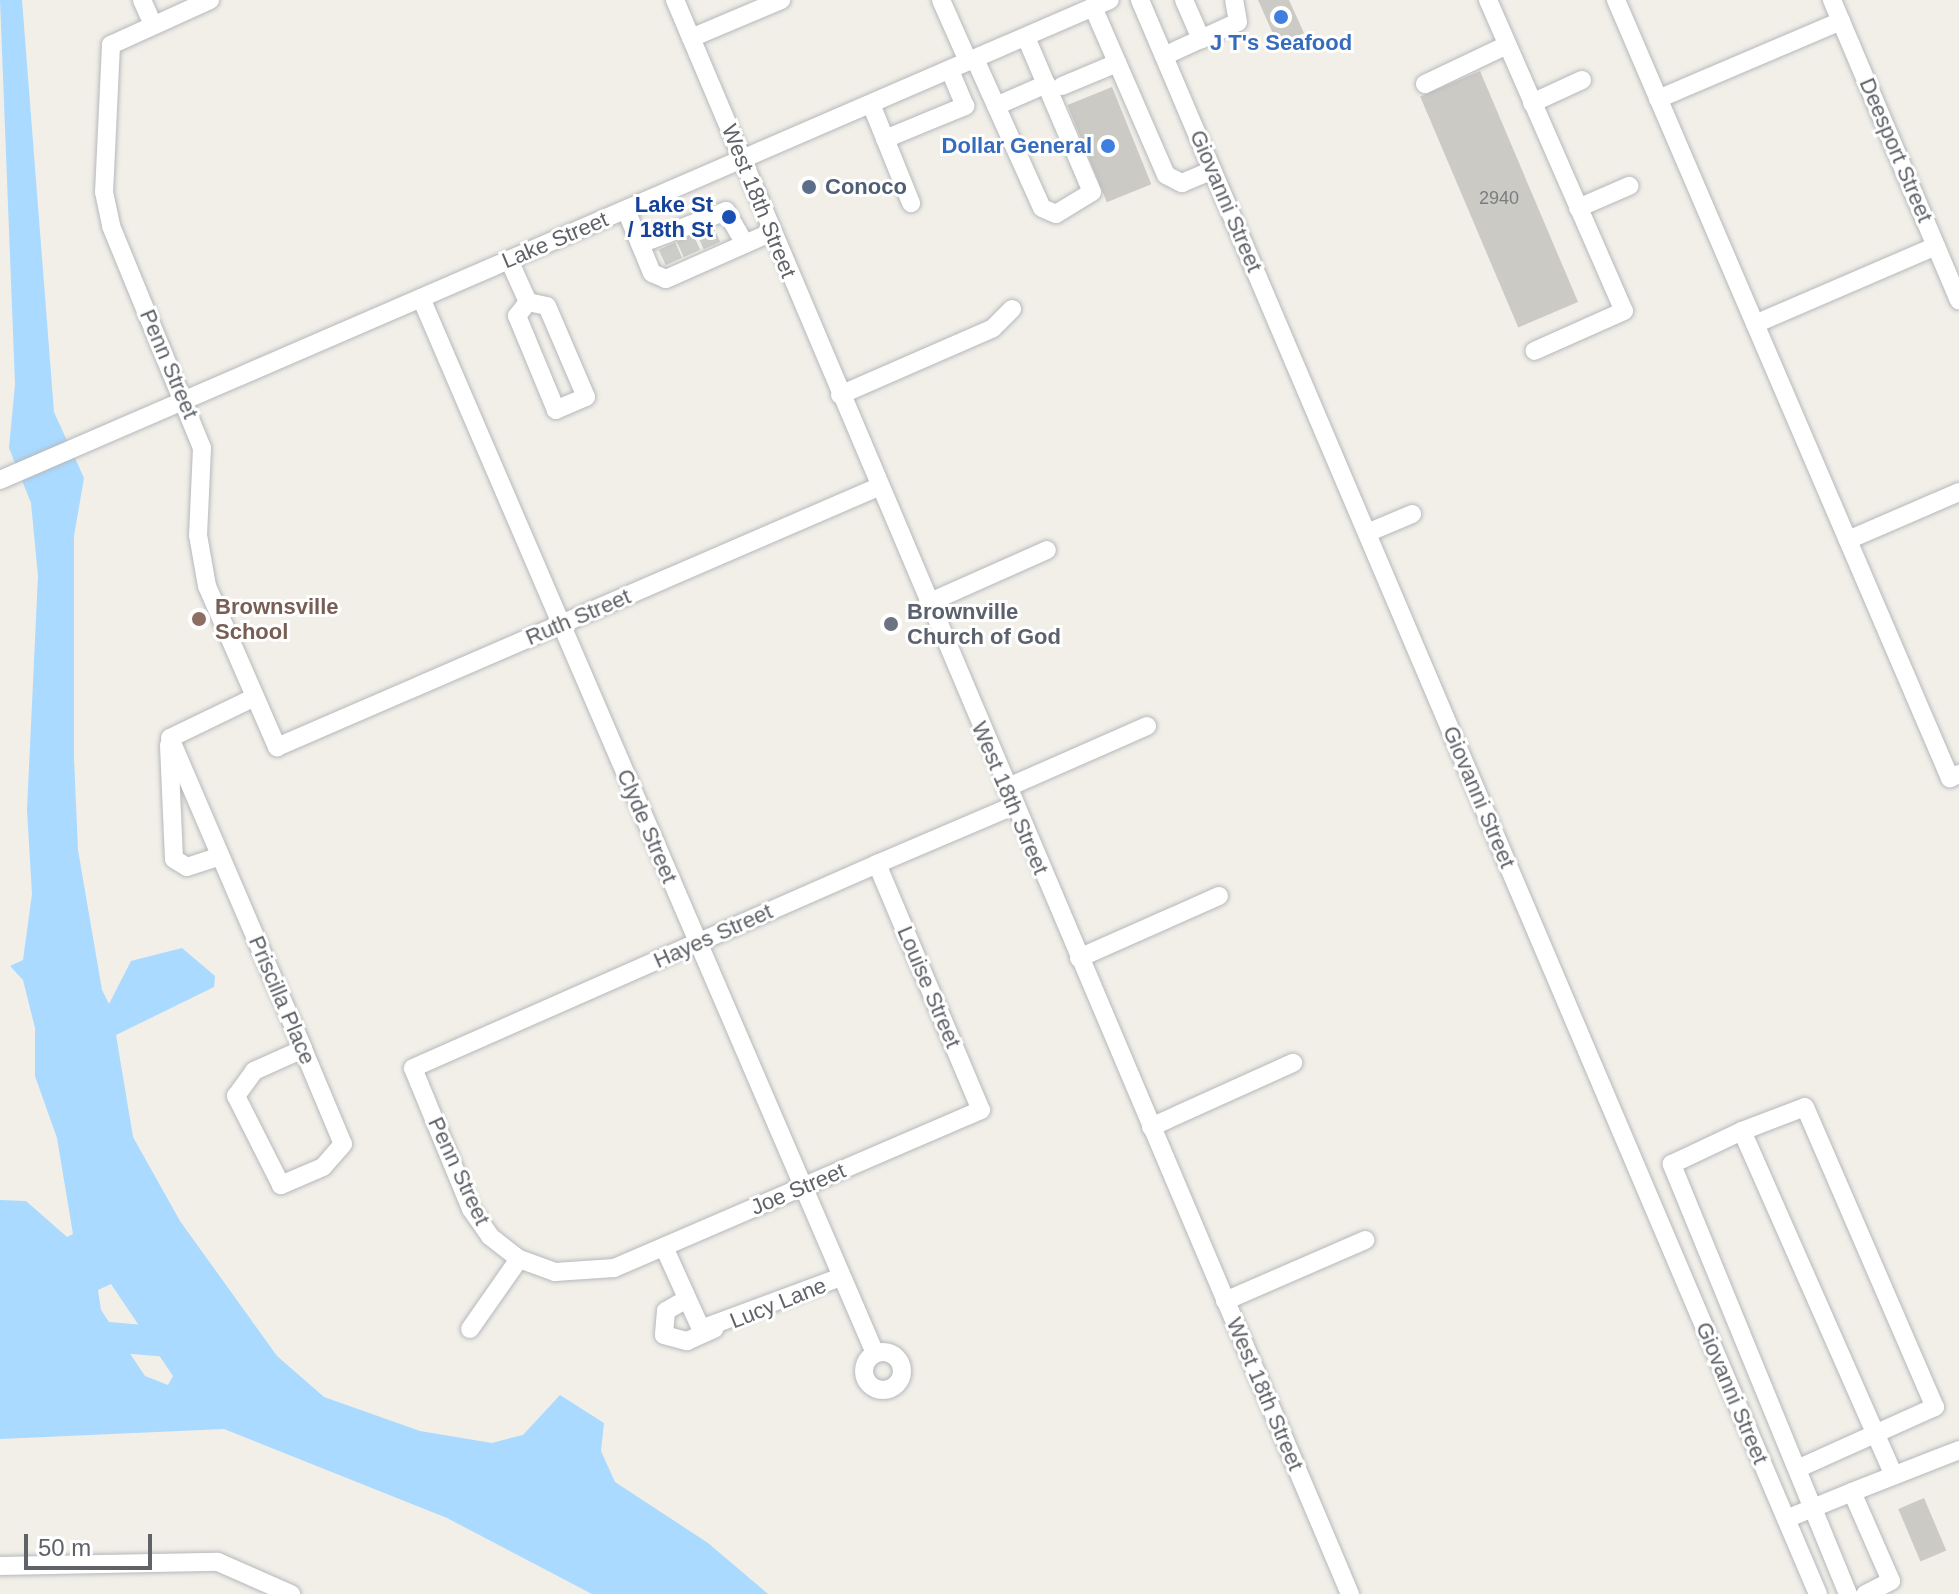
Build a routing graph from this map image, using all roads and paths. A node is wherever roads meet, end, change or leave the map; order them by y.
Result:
1 (142, 0) edge
2 (210, 0) edge
3 (675, 0) edge
4 (781, 0) edge
5 (941, 0) edge
6 (1140, 0) edge
7 (1184, 0) edge
8 (1234, 0) edge
9 (1488, 0) edge
10 (1616, 0) edge
11 (1832, 0) edge
12 (1102, 4) edge
13 (1841, 21) junction
14 (153, 25) junction
15 (1026, 37) junction
16 (691, 38) junction
17 (1201, 39) junction
18 (1507, 45) junction
19 (1164, 56) junction
20 (972, 60) junction
21 (1117, 63) junction
22 (950, 70) junction
23 (1582, 80) dead end
24 (1425, 84) dead end
25 (1054, 85) junction
26 (1658, 99) junction
27 (1532, 103) junction
28 (871, 104) junction
29 (996, 106) junction
30 (885, 139) junction
31 (743, 160) junction
32 (1212, 170) junction
33 (1629, 186) dead end
34 (911, 203) dead end
35 (1578, 208) junction
36 (626, 210) junction
37 (772, 232) junction
38 (708, 238) junction
39 (640, 244) junction
40 (745, 244) junction
41 (689, 246) junction
42 (1936, 246) junction
43 (670, 254) junction
44 (509, 260) junction
45 (421, 298) junction
46 (1959, 300) edge
47 (528, 302) junction
48 (1012, 309) dead end
49 (1755, 324) junction
50 (1534, 351) dead end
51 (568, 354) junction
52 (538, 366) junction
53 (840, 395) junction
54 (186, 402) junction
55 (3, 479) edge
56 (878, 487) junction
57 (1959, 492) edge
58 (1412, 514) dead end
59 (1367, 533) junction
60 (1848, 540) junction
61 (1047, 550) dead end
62 (928, 603) junction
63 (562, 624) junction
64 (255, 697) junction
65 (1147, 726) dead end
66 (170, 738) junction
67 (277, 747) joint
68 (1959, 774) edge
69 (1010, 797) junction
70 (220, 856) junction
71 (877, 864) junction
72 (1219, 896) dead end
73 (697, 943) junction
74 (1079, 958) junction
75 (303, 1049) junction
76 (1293, 1063) dead end
77 (413, 1068) joint
78 (981, 1110) joint
79 (1151, 1127) junction
80 (1742, 1131) junction
81 (801, 1188) junction
82 (1365, 1240) dead end
83 (664, 1247) junction
84 (519, 1259) junction
85 (614, 1268) joint
86 (841, 1277) junction
87 (685, 1300) junction
88 (1225, 1301) junction
89 (470, 1329) dead end
90 (714, 1329) junction
91 (875, 1353) dead end
92 (1876, 1434) junction
93 (1959, 1450) edge
94 (1797, 1469) junction
95 (1894, 1475) junction
96 (1852, 1492) junction
97 (1813, 1509) junction
98 (1786, 1519) junction
99 (0, 1566) edge
100 (291, 1594) edge
101 (1350, 1594) edge
102 (1818, 1594) edge
103 (1848, 1594) edge
104 (1865, 1594) edge

1 - 14 street
2 - 14 street
3 - 16 street, West 18th Street
4 - 16 street
5 - 20 street
6 - 19 street, Giovanni Street
7 - 17 street
8 - 17 street
9 - 18 street
10 - 26 street
11 - 13 street, Deesport Street
12 - 15 street, Lake Street
12 - 21 street
13 - 26 street
13 - 42 street, Deesport Street
14 - 54 street, Penn Street
15 - 20 street, Lake Street
15 - 25 street
16 - 31 street, West 18th Street
17 - 19 street
18 - 24 street
18 - 27 street
19 - 32 street, Giovanni Street
20 - 22 street, Lake Street
20 - 29 street
21 - 25 street
21 - 32 street
22 - 28 street, Lake Street
22 - 30 street
23 - 27 street
25 - 29 street
25 - 29 street
26 - 49 street
27 - 35 street
28 - 30 street
28 - 31 street, Lake Street
30 - 34 street
31 - 36 street, Lake Street
31 - 37 street, West 18th Street
32 - 59 street, Giovanni Street
33 - 35 street
35 - 50 street
36 - 39 street
36 - 44 street, Lake Street
37 - 40 street
37 - 53 street, West 18th Street
38 - 40 street
38 - 40 street
38 - 41 street
38 - 41 street
39 - 43 street
39 - 43 street
41 - 43 street
41 - 43 street
42 - 46 street, Deesport Street
42 - 49 street
44 - 45 street, Lake Street
44 - 47 street
45 - 54 street, Lake Street
45 - 63 street, Clyde Street
47 - 51 street
47 - 52 street
48 - 53 street
49 - 60 street
51 - 52 street
51 - 52 street
53 - 56 street, West 18th Street
54 - 55 street, Lake Street
54 - 64 street, Penn Street
56 - 62 street, West 18th Street
56 - 63 street, Ruth Street
57 - 60 street
58 - 59 street
59 - 98 street, Giovanni Street
60 - 68 street
61 - 62 street
62 - 69 street, West 18th Street
63 - 67 street, Ruth Street
63 - 73 street, Clyde Street
64 - 66 street
64 - 67 street, Penn Street
65 - 69 street, Hayes Street
66 - 70 street, Priscilla Place
66 - 70 street
69 - 71 street, Hayes Street
69 - 74 street, West 18th Street
70 - 75 street, Priscilla Place
71 - 73 street, Hayes Street
71 - 78 street, Louise Street
72 - 74 street
73 - 77 street, Hayes Street
73 - 81 street, Clyde Street
74 - 79 street, West 18th Street
75 - 75 street, Priscilla Place
76 - 79 street
77 - 84 street, Penn Street
78 - 81 street, Joe Street
79 - 88 street, West 18th Street
80 - 92 street
80 - 92 street
80 - 94 street
81 - 83 street, Joe Street
81 - 86 street, Clyde Street
82 - 88 street
83 - 85 street, Joe Street
83 - 87 street, Lucy Lane
84 - 85 street, Penn Street
84 - 89 street
86 - 90 street, Lucy Lane
86 - 91 street, Clyde Street
87 - 90 street, Lucy Lane
87 - 90 street, Lucy Lane
88 - 101 street, West 18th Street
92 - 94 street
92 - 95 street
93 - 95 street
94 - 97 street
95 - 96 street
96 - 97 street
96 - 104 street
97 - 98 street
97 - 103 street
98 - 102 street, Giovanni Street
99 - 100 street

